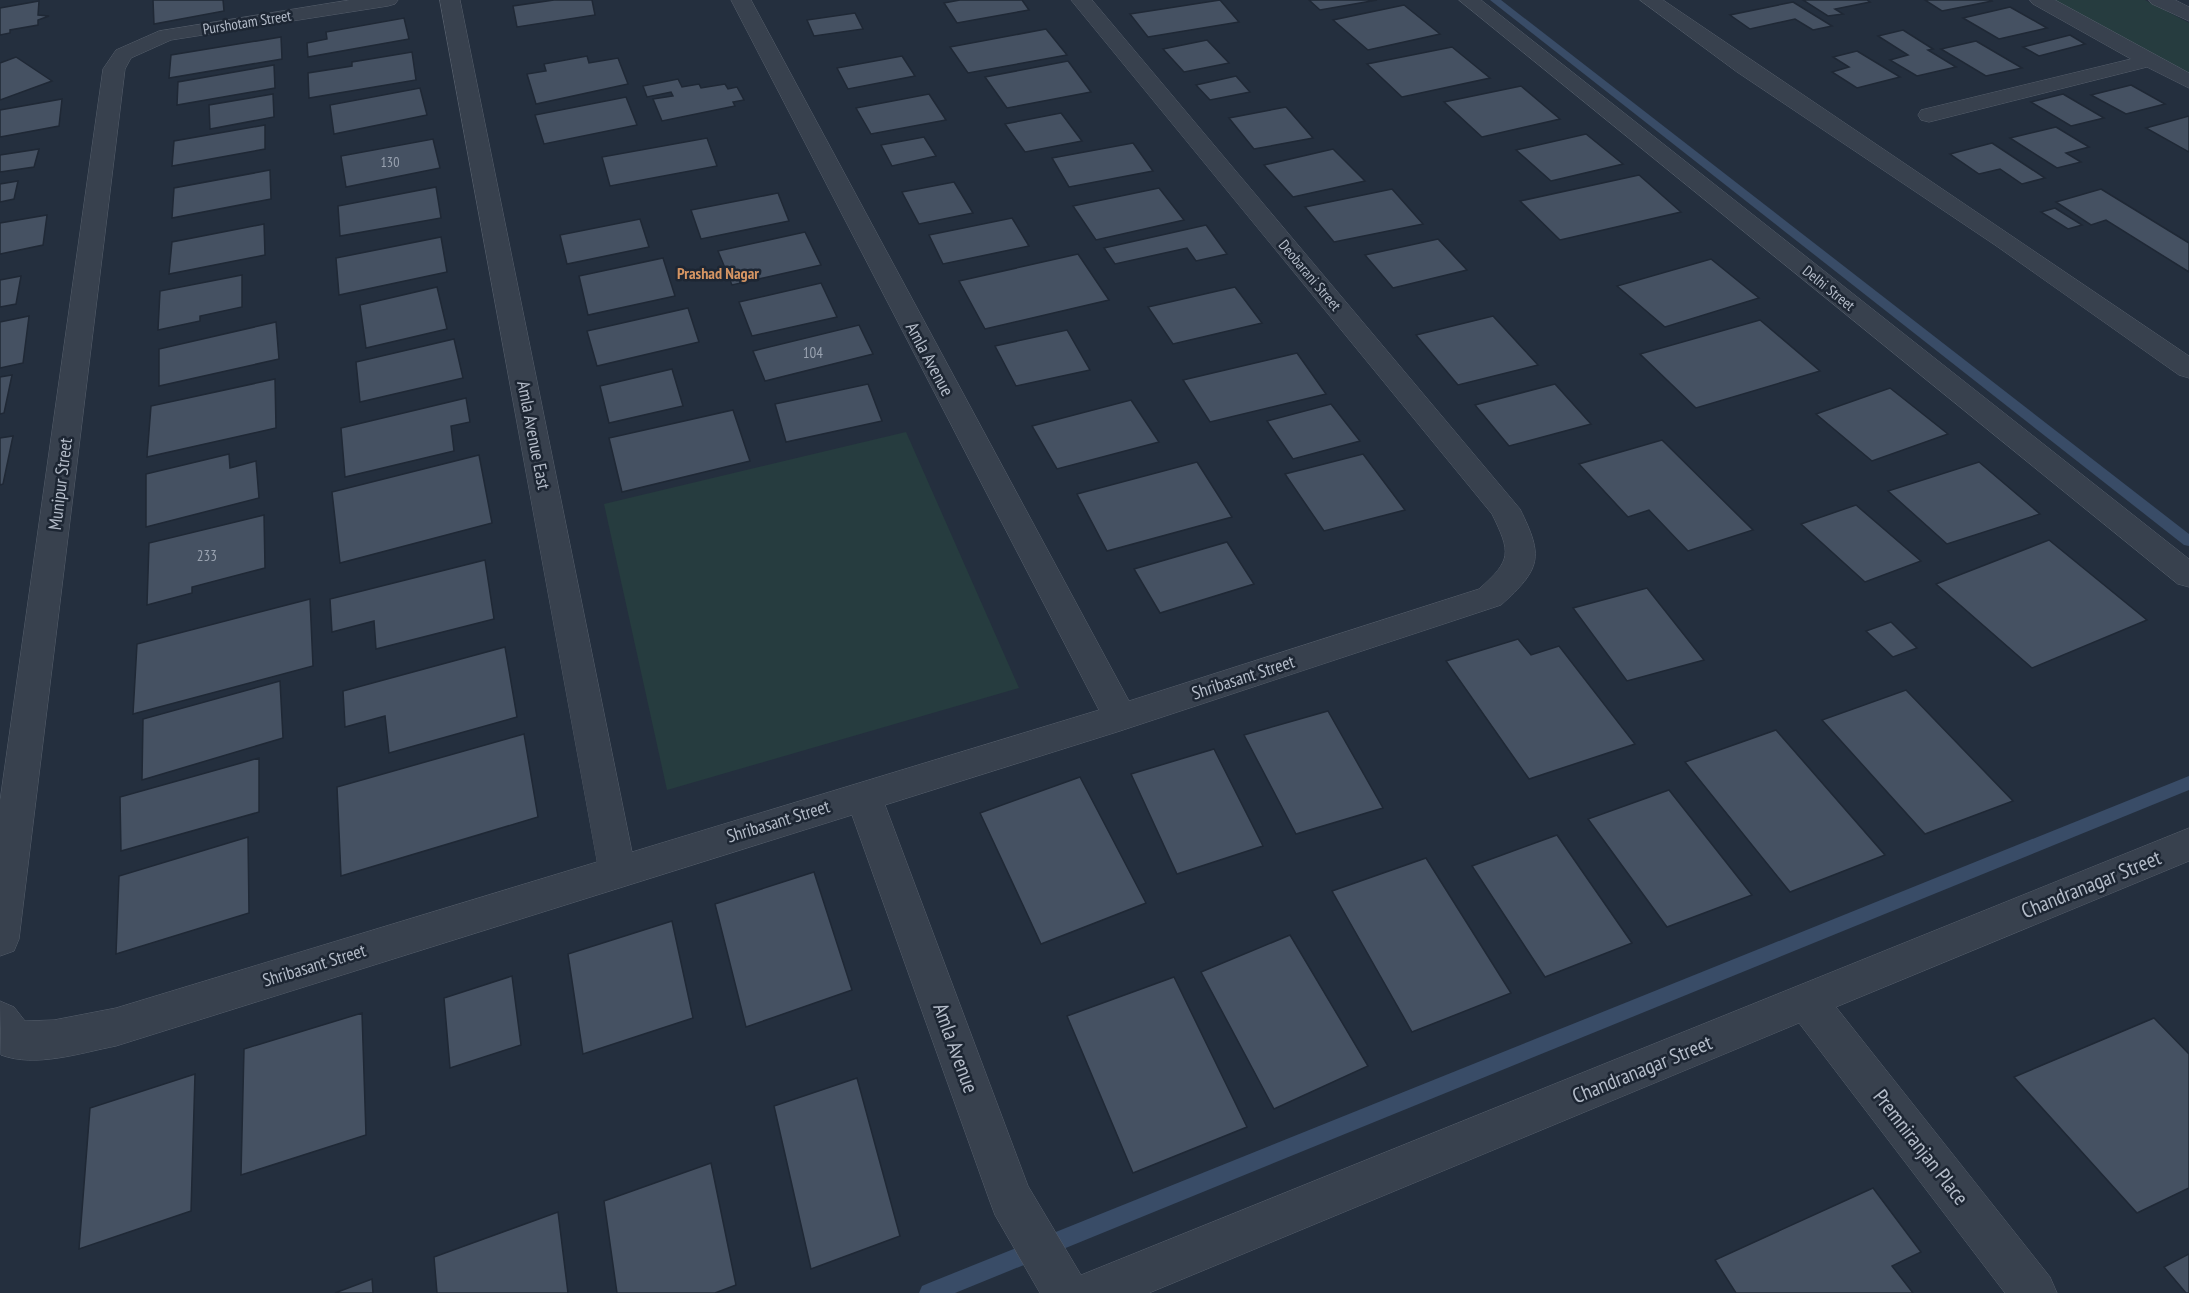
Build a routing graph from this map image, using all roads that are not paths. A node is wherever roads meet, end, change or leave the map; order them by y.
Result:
1 (388, 0) edge
2 (450, 0) edge
3 (741, 0) edge
4 (1081, 0) edge
5 (1469, 0) edge
6 (1650, 0) edge
7 (2040, 0) edge
8 (2159, 0) edge
9 (2189, 15) edge
10 (143, 43) joint
11 (2151, 60) junction
12 (2189, 81) edge
13 (1929, 115) dead end
14 (2189, 369) edge
15 (1522, 560) joint
16 (2189, 576) edge
17 (1120, 717) junction
18 (863, 795) junction
19 (2189, 844) edge
20 (617, 871) junction
21 (0, 939) edge
22 (1808, 1001) junction
23 (7, 1030) edge
24 (1060, 1282) edge
25 (1094, 1293) edge
26 (2034, 1293) edge

1 - 10 street, Purshotam Street
2 - 20 street, Amla Avenue East
3 - 17 street, Amla Avenue
4 - 15 street, Deobarani Street
5 - 16 street, Delhi Street
6 - 14 street
7 - 11 street
8 - 9 street
10 - 21 street, Munipur Street
11 - 12 street
11 - 13 street
15 - 17 street, Shribasant Street
17 - 18 street, Shribasant Street
18 - 20 street, Shribasant Street
18 - 24 street, Amla Avenue
19 - 22 street, Chandranagar Street
20 - 23 street, Shribasant Street
22 - 25 street, Chandranagar Street
22 - 26 street, Premniranjan Place

